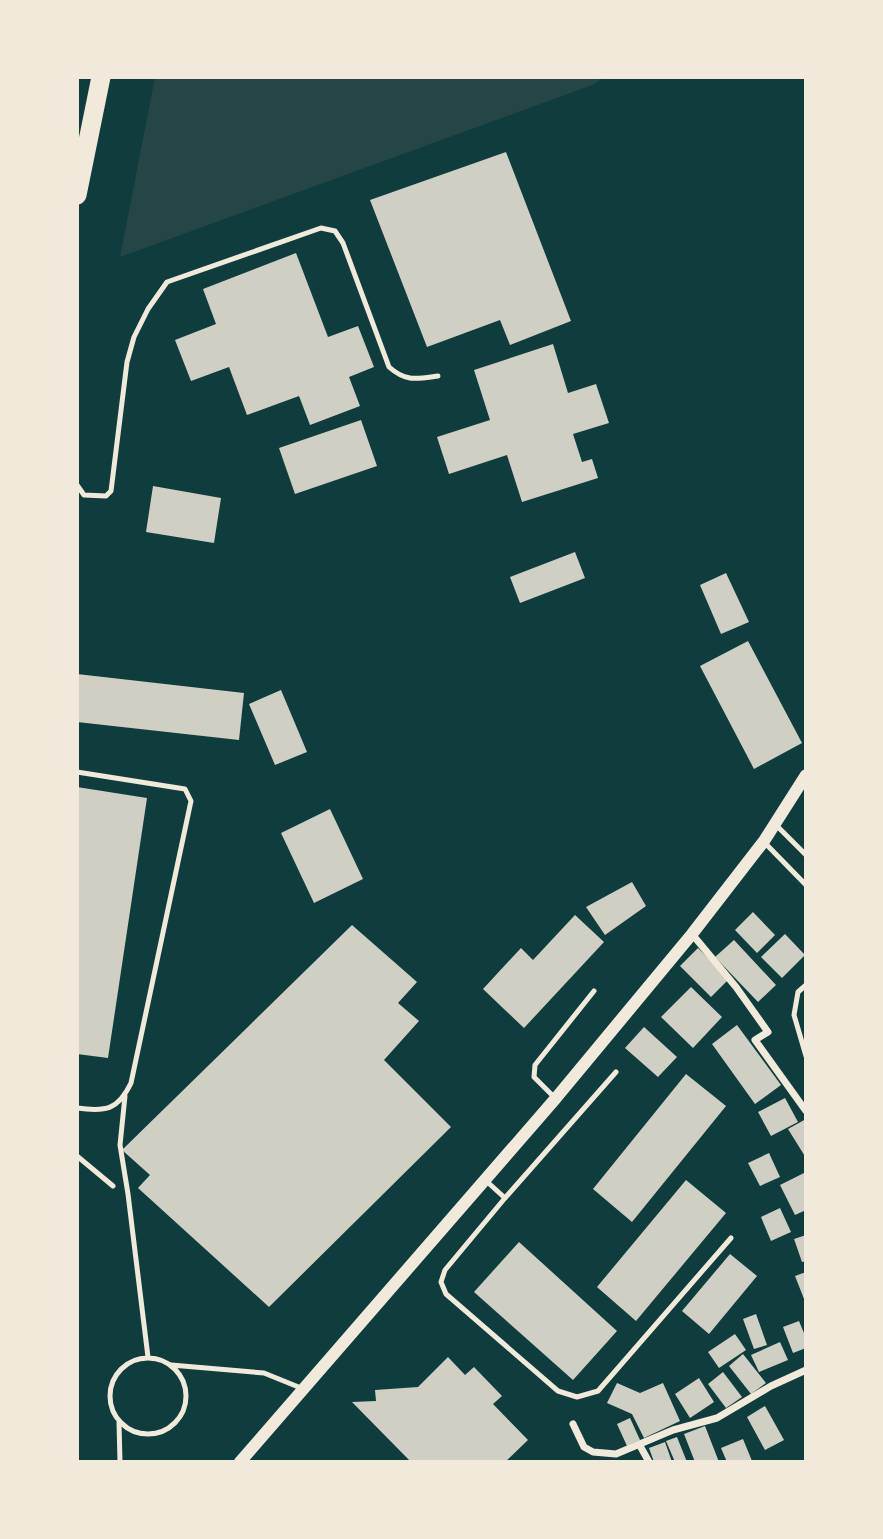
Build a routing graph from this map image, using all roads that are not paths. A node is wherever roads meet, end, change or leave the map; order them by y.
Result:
1 (100, 78) edge
2 (77, 195) edge
3 (438, 376) dead end
4 (77, 485) edge
5 (77, 772) edge
6 (806, 775) edge
7 (775, 823) junction
8 (764, 841) junction
9 (806, 855) edge
10 (806, 885) edge
11 (692, 934) junction
12 (806, 985) edge
13 (594, 991) dead end
14 (806, 1056) edge
15 (617, 1072) dead end
16 (125, 1095) junction
17 (556, 1098) junction
18 (77, 1108) edge
19 (806, 1111) edge
20 (77, 1156) edge
21 (484, 1180) junction
22 (113, 1186) dead end
23 (505, 1198) junction
24 (731, 1238) dead end
25 (148, 1357) junction
26 (172, 1365) junction
27 (806, 1370) edge
28 (302, 1388) junction
29 (119, 1422) junction
30 (573, 1424) dead end
31 (639, 1444) junction
32 (120, 1462) edge
33 (240, 1462) edge
34 (649, 1462) edge

1 - 2 highway
3 - 4 lane
5 - 16 lane
6 - 7 street
7 - 8 street
7 - 9 lane
8 - 10 lane
8 - 11 street
11 - 17 street
11 - 19 street
12 - 14 lane
13 - 17 lane
15 - 23 lane
16 - 18 lane
16 - 25 lane
17 - 21 street
20 - 22 lane
21 - 23 lane
21 - 28 street
23 - 24 lane
25 - 26 lane
25 - 29 lane
26 - 28 lane
26 - 29 lane
27 - 31 street
28 - 33 street
29 - 32 lane
30 - 31 street
31 - 34 street

